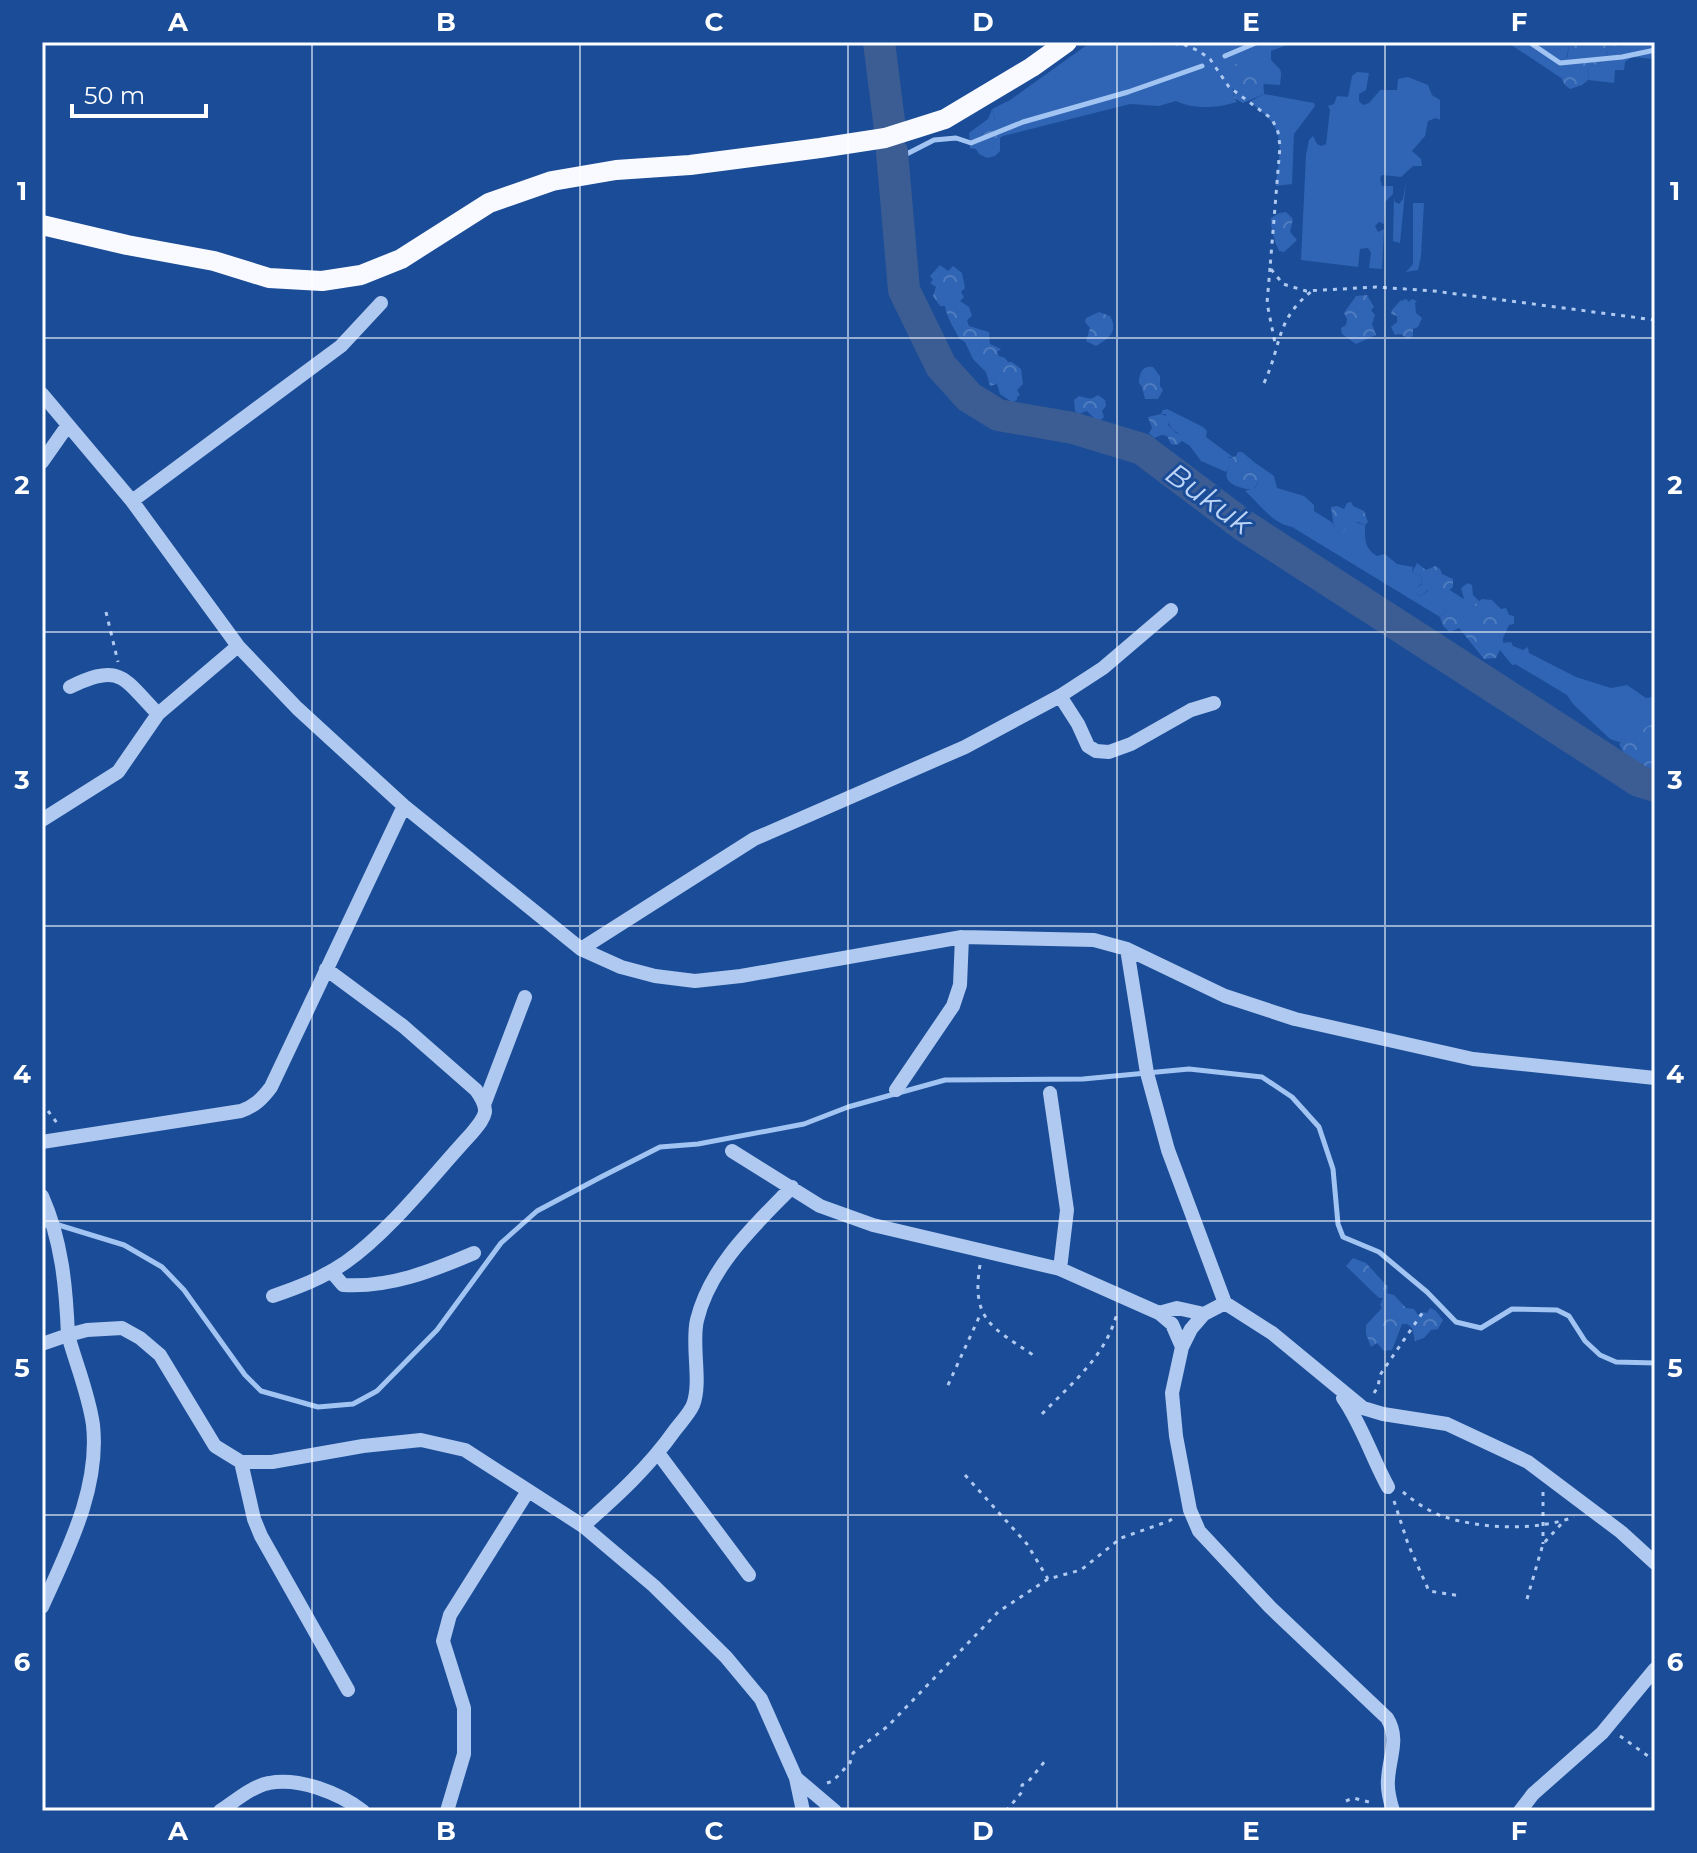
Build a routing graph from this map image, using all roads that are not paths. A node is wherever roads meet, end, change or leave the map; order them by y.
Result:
1 (1067, 42) edge
2 (42, 225) edge
3 (381, 303) dead end
4 (42, 394) edge
5 (68, 425) junction
6 (42, 462) edge
7 (132, 501) junction
8 (1171, 610) dead end
9 (238, 646) junction
10 (70, 687) dead end
11 (1060, 696) junction
12 (1214, 703) dead end
13 (158, 714) junction
14 (404, 806) junction
15 (42, 820) edge
16 (962, 937) junction
17 (581, 949) junction
18 (1127, 949) junction
19 (326, 969) junction
20 (525, 997) dead end
21 (1655, 1078) edge
22 (896, 1090) dead end
23 (1050, 1093) dead end
24 (485, 1102) junction
25 (42, 1142) edge
26 (732, 1151) dead end
27 (792, 1187) junction
28 (42, 1196) edge
29 (474, 1253) dead end
30 (1060, 1269) junction
31 (331, 1271) junction
32 (273, 1296) dead end
33 (1225, 1303) junction
34 (1159, 1313) junction
35 (1204, 1314) junction
36 (68, 1335) junction
37 (42, 1344) edge
38 (1182, 1347) junction
39 (1336, 1388) junction
40 (658, 1453) junction
41 (241, 1462) junction
42 (1384, 1480) road end
43 (528, 1491) junction
44 (583, 1526) junction
45 (1655, 1563) edge
46 (749, 1575) dead end
47 (42, 1607) edge
48 (1655, 1669) edge
49 (348, 1690) dead end
50 (796, 1778) junction
51 (1387, 1808) edge
52 (220, 1811) edge
53 (363, 1811) edge
54 (447, 1811) edge
55 (803, 1811) edge
56 (835, 1811) edge
57 (1520, 1811) edge

1 - 2 main road
3 - 7 street
4 - 5 street
5 - 6 street
5 - 7 street
7 - 9 street
8 - 11 street
9 - 13 street
9 - 14 street
10 - 13 street
11 - 12 street
11 - 17 street
13 - 15 street
14 - 17 street
14 - 19 street
16 - 17 street
16 - 18 street
16 - 22 street
18 - 21 street
18 - 33 street
19 - 24 street
19 - 25 street
20 - 24 street
23 - 30 street
24 - 31 street
26 - 27 street
27 - 30 street
27 - 40 street
28 - 36 street
29 - 31 street
30 - 34 street
31 - 32 street
33 - 35 street
33 - 39 street
34 - 35 street
34 - 38 street
35 - 38 street
36 - 37 street
36 - 41 street
36 - 47 street
38 - 51 street
39 - 42 street
39 - 45 street
40 - 44 street
40 - 46 street
41 - 43 street
41 - 49 street
43 - 44 street
43 - 54 street
44 - 50 street
48 - 57 street
50 - 55 street
50 - 56 street
52 - 53 street

